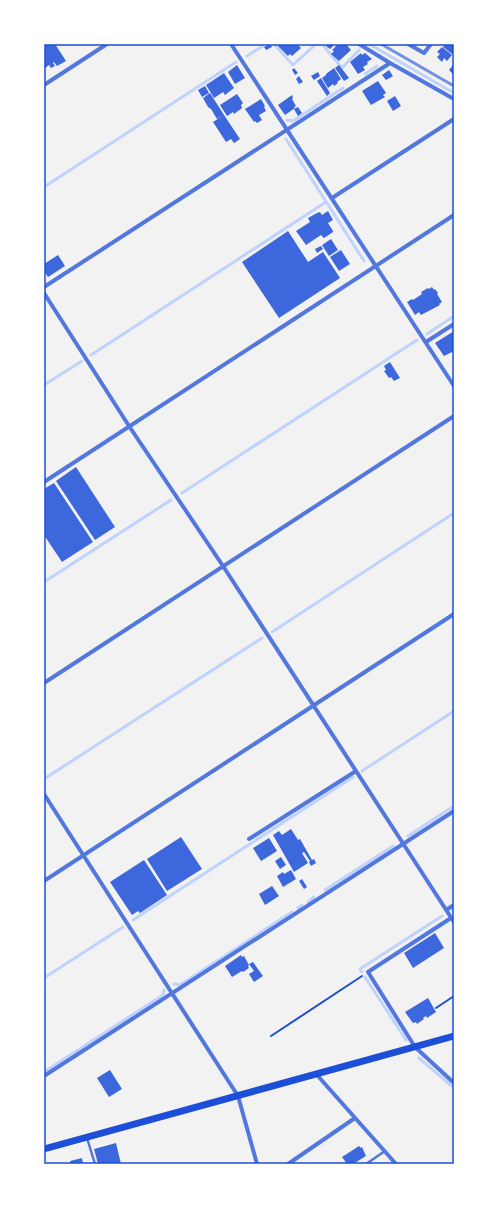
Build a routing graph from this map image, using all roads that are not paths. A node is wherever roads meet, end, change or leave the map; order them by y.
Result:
1 (107, 44) edge
2 (231, 44) edge
3 (359, 44) edge
4 (408, 44) edge
5 (431, 44) edge
6 (390, 63) junction
7 (44, 85) edge
8 (454, 99) edge
9 (454, 119) edge
10 (288, 130) junction
11 (332, 198) junction
12 (454, 215) edge
13 (376, 266) junction
14 (44, 288) edge
15 (44, 293) edge
16 (454, 324) edge
17 (426, 342) junction
18 (454, 386) edge
19 (454, 416) edge
20 (129, 426) junction
21 (44, 482) edge
22 (223, 566) junction
23 (454, 614) edge
24 (44, 683) edge
25 (313, 705) junction
26 (356, 771) junction
27 (44, 794) edge
28 (454, 811) edge
29 (249, 839) dead end
30 (404, 844) junction
31 (84, 856) junction
32 (44, 881) edge
33 (454, 905) edge
34 (446, 910) junction
35 (453, 920) edge
36 (172, 993) junction
37 (454, 1036) edge
38 (415, 1047) junction
39 (317, 1075) junction
40 (44, 1076) edge
41 (454, 1082) edge
42 (238, 1096) junction
43 (355, 1118) junction
44 (87, 1138) junction
45 (44, 1150) edge
46 (385, 1151) junction
47 (95, 1164) edge
48 (258, 1164) edge
49 (288, 1164) edge
50 (366, 1164) edge
51 (396, 1164) edge

1 - 7 street
2 - 10 street
3 - 6 street
4 - 5 street
6 - 8 street
6 - 10 street
9 - 11 street
10 - 11 street
10 - 14 street
11 - 13 street
12 - 13 street
13 - 17 street
13 - 20 street
15 - 20 street
16 - 17 street
17 - 18 street
19 - 22 street
20 - 21 street
20 - 22 street
22 - 24 street
22 - 25 street
23 - 25 street
25 - 26 street
25 - 31 street
26 - 29 street
26 - 30 street
27 - 31 street
28 - 30 street
30 - 34 street
30 - 36 street
31 - 32 street
31 - 36 street
33 - 34 street
34 - 35 street
35 - 38 street
36 - 40 street
36 - 42 street
37 - 38 main road
38 - 39 main road
38 - 41 street
39 - 42 main road
39 - 43 street
42 - 44 main road
42 - 48 street
43 - 46 street
43 - 49 street
44 - 45 main road
44 - 47 lane
46 - 50 lane
46 - 51 street

